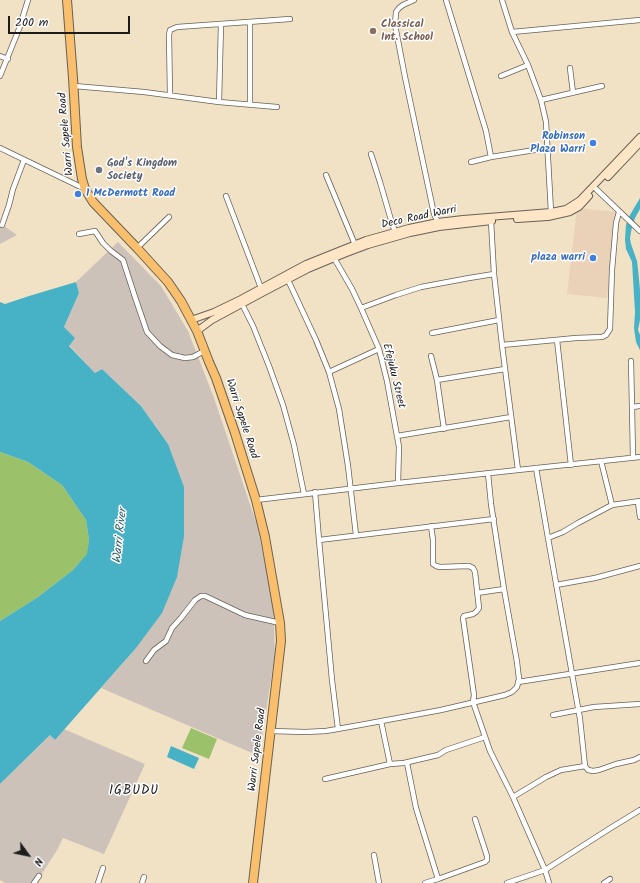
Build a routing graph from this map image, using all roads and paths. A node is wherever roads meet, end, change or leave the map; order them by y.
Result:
1 (28, 0) edge
2 (67, 0) edge
3 (414, 0) edge
4 (446, 0) edge
5 (502, 0) edge
6 (290, 19) dead end
7 (640, 20) edge
8 (250, 22) junction
9 (221, 24) junction
10 (512, 32) junction
11 (0, 56) edge
12 (8, 59) junction
13 (528, 65) junction
14 (570, 68) dead end
15 (0, 76) edge
16 (500, 76) dead end
17 (74, 86) junction
18 (602, 86) dead end
19 (573, 93) junction
20 (170, 95) junction
21 (541, 100) junction
22 (219, 102) junction
23 (250, 105) junction
24 (277, 107) dead end
25 (640, 137) edge
26 (640, 143) edge
27 (0, 148) edge
28 (547, 148) junction
29 (371, 154) dead end
30 (492, 157) junction
31 (24, 160) junction
32 (471, 162) dead end
33 (326, 174) dead end
34 (85, 189) junction
35 (596, 189) junction
36 (226, 196) dead end
37 (552, 212) junction
38 (619, 212) junction
39 (169, 217) dead end
40 (491, 221) junction
41 (438, 222) junction
42 (2, 225) dead end
43 (640, 231) edge
44 (395, 232) junction
45 (79, 234) dead end
46 (356, 247) junction
47 (137, 248) junction
48 (334, 258) junction
49 (494, 274) junction
50 (288, 280) junction
51 (261, 288) junction
52 (242, 304) junction
53 (361, 308) junction
54 (191, 320) junction
55 (499, 320) junction
56 (197, 331) junction
57 (432, 333) dead end
58 (557, 340) junction
59 (502, 346) junction
60 (379, 349) junction
61 (204, 351) junction
62 (431, 356) dead end
63 (631, 361) dead end
64 (505, 369) junction
65 (329, 372) junction
66 (436, 380) junction
67 (640, 406) edge
68 (632, 407) junction
69 (511, 417) junction
70 (444, 428) junction
71 (397, 436) junction
72 (640, 457) edge
73 (633, 458) junction
74 (601, 461) junction
75 (571, 465) junction
76 (536, 468) junction
77 (518, 470) junction
78 (488, 474) junction
79 (398, 483) junction
80 (350, 488) junction
81 (315, 492) junction
82 (304, 494) junction
83 (256, 500) junction
84 (639, 501) edge
85 (612, 505) junction
86 (640, 517) edge
87 (494, 519) junction
88 (431, 526) junction
89 (356, 535) junction
90 (548, 538) junction
91 (319, 540) junction
92 (640, 566) edge
93 (556, 586) junction
94 (504, 589) junction
95 (477, 593) junction
96 (280, 623) junction
97 (146, 660) dead end
98 (640, 663) edge
99 (572, 674) junction
100 (518, 682) junction
101 (473, 702) junction
102 (640, 704) edge
103 (578, 709) junction
104 (553, 715) dead end
105 (382, 721) junction
106 (338, 729) junction
107 (271, 731) junction
108 (485, 737) junction
109 (640, 757) edge
110 (407, 763) junction
111 (390, 764) junction
112 (585, 766) junction
113 (325, 779) dead end
114 (513, 797) junction
115 (640, 810) edge
116 (475, 819) dead end
117 (374, 855) dead end
118 (103, 868) dead end
119 (545, 870) junction
120 (39, 876) dead end
121 (144, 877) dead end
122 (610, 879) dead end
123 (438, 880) junction
124 (34, 883) edge
125 (98, 883) edge
126 (142, 883) edge
127 (253, 883) edge
128 (379, 883) edge
129 (425, 883) edge
130 (507, 883) edge
131 (549, 883) edge
132 (604, 883) edge

1 - 12 street
2 - 17 highway, Warri Sapele Road
3 - 41 street
4 - 30 street
5 - 10 street
6 - 8 street
7 - 10 street
8 - 9 street
8 - 23 street
9 - 20 street
9 - 22 street
10 - 13 street
11 - 12 street
12 - 15 street
13 - 16 street
13 - 21 street
14 - 19 street
17 - 20 street
17 - 34 highway, Warri Sapele Road
18 - 19 street
19 - 21 street
20 - 22 street
21 - 28 street
22 - 23 street
23 - 24 street
25 - 37 main road, Deco Road Warri
26 - 35 main road, Deco Road Warri
27 - 31 street
28 - 30 street
28 - 37 street
29 - 44 street
30 - 32 street
31 - 34 street
31 - 42 street
33 - 46 street
34 - 47 highway, Warri Sapele Road
35 - 38 street
35 - 40 main road, Deco Road Warri
36 - 51 street
37 - 41 main road, Deco Road Warri
38 - 43 street
38 - 58 street
39 - 47 street
40 - 46 main road, Deco Road Warri
40 - 49 street
41 - 44 main road, Deco Road Warri
44 - 46 main road, Deco Road Warri
45 - 61 street
46 - 48 main road, Deco Road Warri
46 - 51 main road, Deco Road Warri
47 - 54 highway, Warri Sapele Road
48 - 50 main road, Deco Road Warri
48 - 53 street, Efejuku Street
49 - 53 street
49 - 55 street
50 - 52 main road, Deco Road Warri
50 - 65 street
51 - 54 main road, Deco Road Warri
52 - 56 main road, Deco Road Warri
52 - 82 street
53 - 60 street, Efejuku Street
54 - 56 highway, Warri Sapele Road
55 - 57 street
55 - 59 street
56 - 61 highway, Warri Sapele Road
58 - 59 street
58 - 75 street
59 - 64 street
60 - 65 street
60 - 71 street, Efejuku Street
61 - 83 highway, Warri Sapele Road
62 - 66 street
63 - 68 street
64 - 66 street
64 - 69 street
65 - 80 street
66 - 70 street
67 - 68 street
68 - 73 street
69 - 70 street
69 - 77 street
70 - 71 street
71 - 79 street, Efejuku Street
72 - 73 street
73 - 74 street
74 - 75 street
74 - 85 street
75 - 76 street
76 - 77 street
76 - 90 street
77 - 78 street
78 - 79 street
78 - 87 street
79 - 80 street
80 - 81 street
80 - 89 street
81 - 82 street
81 - 91 street
82 - 83 street
83 - 96 highway, Warri Sapele Road
84 - 85 street
84 - 86 street
85 - 90 street
87 - 88 street
87 - 94 street
88 - 89 street
88 - 95 street
89 - 91 street
90 - 93 street
91 - 106 street
92 - 93 street
93 - 99 street
94 - 95 street
94 - 100 street
95 - 101 street
96 - 97 street
96 - 107 highway, Warri Sapele Road
98 - 99 street
99 - 100 street
99 - 103 street
100 - 101 street
101 - 105 street
101 - 108 street
102 - 103 street
103 - 104 street
103 - 112 street
105 - 106 street
105 - 111 street
106 - 107 street
107 - 127 highway, Warri Sapele Road
108 - 110 street
108 - 114 street
109 - 112 street
110 - 111 street
110 - 123 street
111 - 113 street
112 - 114 street
114 - 119 street
115 - 119 street
116 - 123 street
117 - 128 street
118 - 125 street
119 - 130 street
119 - 131 street
120 - 124 street
121 - 126 street
122 - 132 street
123 - 129 street

